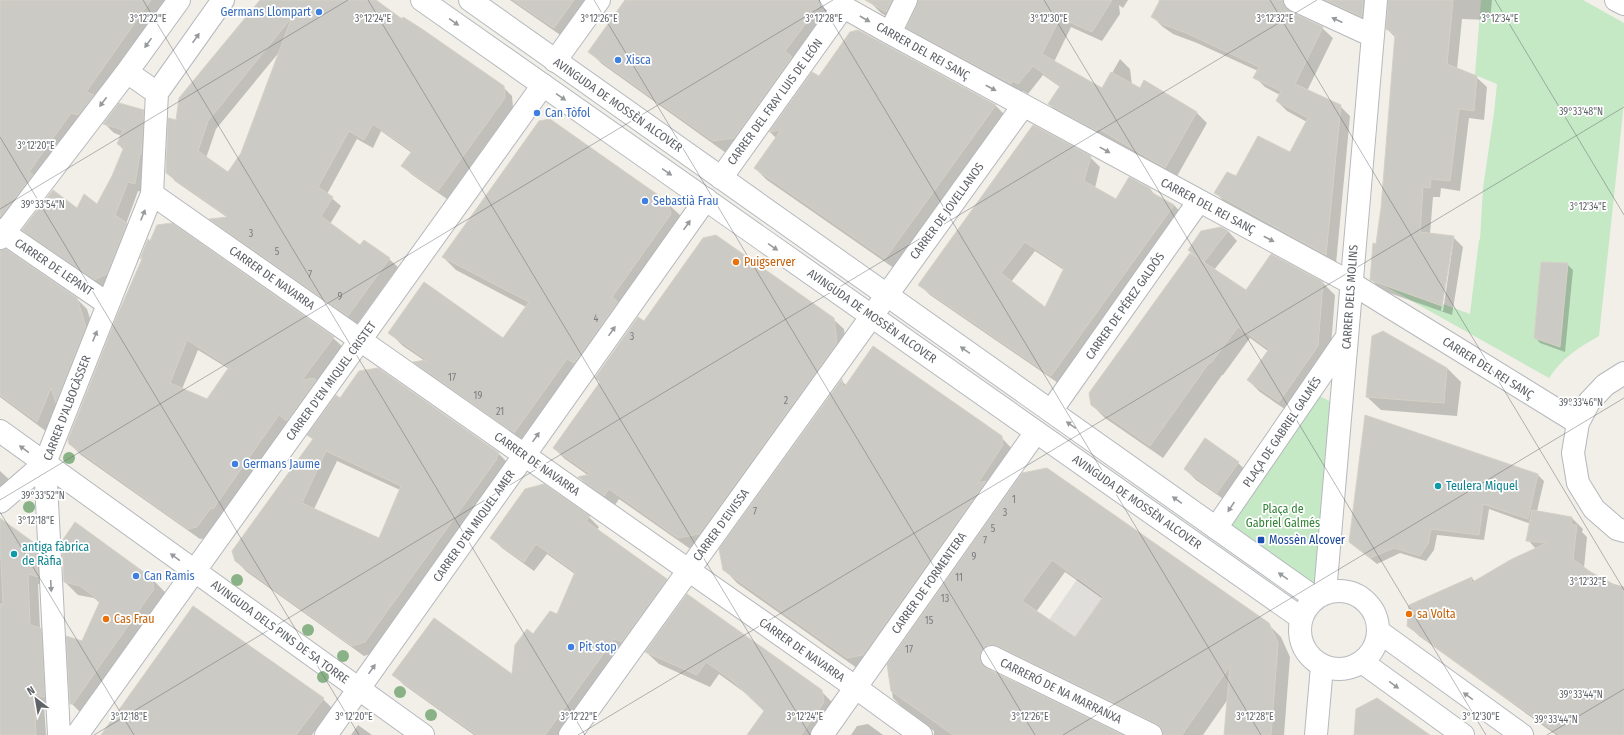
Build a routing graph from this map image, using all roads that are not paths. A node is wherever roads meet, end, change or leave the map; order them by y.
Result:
1 (179, 0) edge
2 (223, 0) edge
3 (422, 0) edge
4 (470, 0) edge
5 (599, 0) edge
6 (906, 0) edge
7 (1295, 0) edge
8 (1376, 0) edge
9 (1616, 0) edge
10 (837, 4) edge
11 (1624, 4) edge
12 (890, 34) junction
13 (1373, 36) junction
14 (555, 60) junction
15 (127, 72) junction
16 (543, 85) junction
17 (157, 93) junction
18 (1023, 106) junction
19 (721, 178) junction
20 (152, 194) junction
21 (706, 199) junction
22 (1199, 201) junction
23 (1, 234) edge
24 (1351, 283) junction
25 (886, 295) junction
26 (108, 304) junction
27 (871, 316) junction
28 (1348, 336) junction
29 (360, 340) junction
30 (1624, 373) edge
31 (1051, 411) junction
32 (1578, 423) junction
33 (0, 432) edge
34 (1036, 432) junction
35 (524, 454) junction
36 (44, 463) junction
37 (0, 502) edge
38 (1216, 528) junction
39 (1624, 531) edge
40 (689, 570) junction
41 (194, 571) junction
42 (1320, 596) junction
43 (1301, 618) junction
44 (1378, 631) junction
45 (992, 657) dead end
46 (1362, 662) junction
47 (1322, 666) junction
48 (856, 687) junction
49 (358, 689) junction
50 (58, 735) edge
51 (77, 735) edge
52 (326, 735) edge
53 (423, 735) edge
54 (570, 735) edge
55 (822, 735) edge
56 (921, 735) edge
57 (1151, 735) edge
58 (1316, 735) edge
59 (1463, 735) edge
60 (1522, 735) edge

1 -> 15 street
17 -> 2 street
3 -> 16 street, AVINGUDA DE MOSSÈN ALCOVER
4 - 14 street, AVINGUDA DE MOSSÈN ALCOVER
5 - 14 street
6 - 12 street
13 -> 7 street
8 - 13 street, CARRER DELS MOLINS
9 - 11 street
10 -> 12 street, CARRER DEL REI SANÇ
10 - 19 street, CARRER DEL FRAY LUIS DE LEÓN
12 -> 18 street, CARRER DEL REI SANÇ
13 - 24 street, CARRER DELS MOLINS
14 - 19 street, AVINGUDA DE MOSSÈN ALCOVER
15 - 17 street
15 -> 23 street
16 -> 21 street, AVINGUDA DE MOSSÈN ALCOVER
16 - 29 street, CARRER D'EN MIQUEL CRISTET
17 - 20 street, CARRER D'ALBOCÀSSER
18 -> 22 street, CARRER DEL REI SANÇ
18 - 25 street, CARRER DE JOVELLANOS
19 - 25 street, AVINGUDA DE MOSSÈN ALCOVER
26 -> 20 street, CARRER D'ALBOCÀSSER
20 - 29 street, CARRER DE NAVARRA
21 -> 27 street, AVINGUDA DE MOSSÈN ALCOVER
35 -> 21 street, CARRER D'EN MIQUEL AMER
22 -> 24 street, CARRER DEL REI SANÇ
22 - 31 street, CARRER DE PÉREZ GALDÓS
23 - 26 street, CARRER DE LEPANT
24 - 28 street, CARRER DELS MOLINS
24 - 32 street, CARRER DEL REI SANÇ
25 - 27 street, CARRER DE JOVELLANOS
31 -> 25 street, AVINGUDA DE MOSSÈN ALCOVER
36 -> 26 street, CARRER D'ALBOCÀSSER
27 - 34 street, AVINGUDA DE MOSSÈN ALCOVER
27 - 40 street, CARRER D'EIVISSA
28 -> 38 street, PLAÇA DE GABRIEL GALMÉS
28 - 42 street, CARRER DELS MOLINS
29 - 35 street, CARRER DE NAVARRA
29 - 41 street, CARRER D'EN MIQUEL CRISTET
30 - 32 street
38 -> 31 street, AVINGUDA DE MOSSÈN ALCOVER
32 - 39 street
36 -> 33 street, AVINGUDA DELS PINS DE SA TORRE
34 - 43 street, AVINGUDA DE MOSSÈN ALCOVER
34 - 48 street, CARRER DE FORMENTERA
35 - 40 street, CARRER DE NAVARRA
49 -> 35 street, CARRER D'EN MIQUEL AMER
36 - 37 street
41 -> 36 street, AVINGUDA DELS PINS DE SA TORRE
36 -> 50 street, CARRER D'ALBOCÀSSER
42 -> 38 street, AVINGUDA DE MOSSÈN ALCOVER
40 - 48 street, CARRER DE NAVARRA
40 - 54 street, CARRER D'EIVISSA
41 - 49 street, AVINGUDA DELS PINS DE SA TORRE
41 - 51 street, CARRER D'EN MIQUEL CRISTET
42 - 43 street
42 - 44 street
43 - 47 street
44 - 46 street
60 -> 44 street
45 - 57 street, CARRERÓ DE NA MARRANXA
46 - 47 street
46 -> 59 street
47 - 58 street
48 - 55 street, CARRER DE FORMENTERA
48 - 56 street, CARRER DE NAVARRA
49 - 52 street, CARRER D'EN MIQUEL AMER
49 - 53 street, AVINGUDA DELS PINS DE SA TORRE

